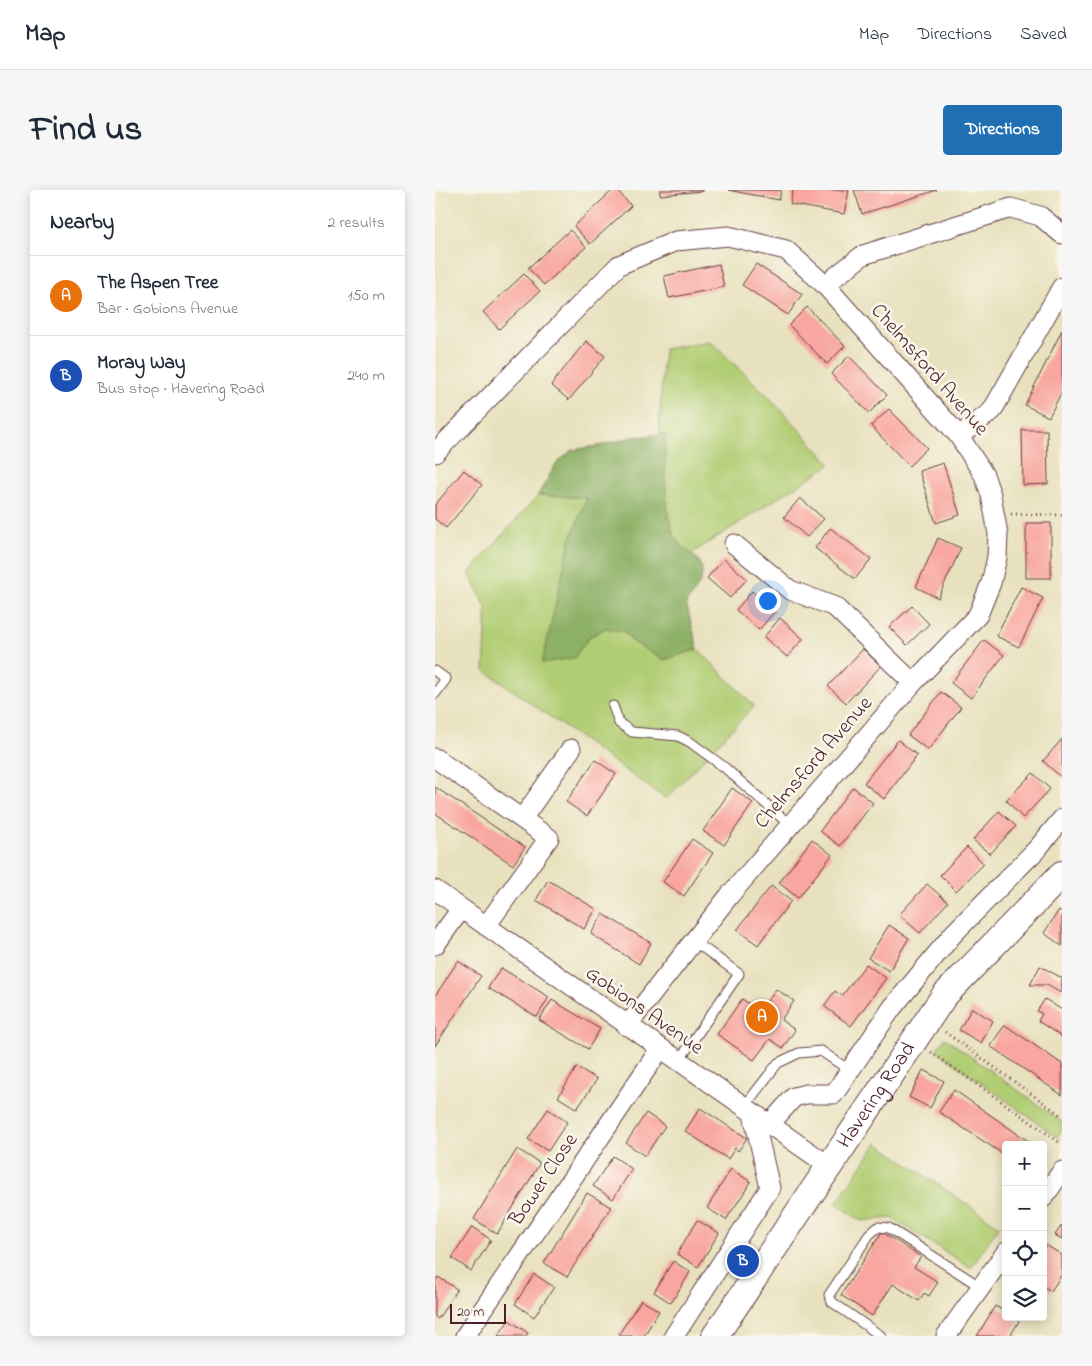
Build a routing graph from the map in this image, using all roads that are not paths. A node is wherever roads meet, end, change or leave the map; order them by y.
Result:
1 (1062, 234) edge
2 (825, 285) junction
3 (1062, 287) edge
4 (959, 436) junction
5 (435, 453) edge
6 (734, 544) dead end
7 (435, 671) edge
8 (913, 683) junction
9 (435, 694) edge
10 (613, 706) dead end
11 (571, 749) dead end
12 (435, 758) edge
13 (522, 819) junction
14 (1062, 819) edge
15 (790, 825) junction
16 (1062, 874) edge
17 (435, 890) edge
18 (461, 909) junction
19 (486, 926) junction
20 (694, 941) junction
21 (435, 945) edge
22 (627, 1026) junction
23 (660, 1049) junction
24 (678, 1062) junction
25 (849, 1070) junction
26 (748, 1111) junction
27 (769, 1125) junction
28 (829, 1166) junction
29 (1062, 1172) edge
30 (1047, 1193) edge
31 (1002, 1258) edge
32 (981, 1287) junction
33 (465, 1336) edge
34 (674, 1336) edge
35 (715, 1336) edge
36 (881, 1336) edge
37 (946, 1336) edge

1 - 2 street
2 - 4 street, Chelmsford Avenue
2 - 5 street, Chelmsford Avenue
3 - 4 street
4 - 8 street, Chelmsford Avenue
6 - 8 street
7 - 9 lane
8 - 15 street, Chelmsford Avenue
10 - 15 lane
11 - 13 street
12 - 13 street
13 - 19 street
14 - 25 street
15 - 20 street, Chelmsford Avenue
16 - 28 main road, Havering Road
17 - 18 street, Gobions Avenue
18 - 19 street, Gobions Avenue
18 - 21 street
19 - 22 street, Gobions Avenue
20 - 22 street, Chelmsford Avenue
20 - 24 lane
22 - 23 street, Gobions Avenue
23 - 24 street, Gobions Avenue
23 - 33 street, Bower Close
24 - 26 street, Gobions Avenue
25 - 26 lane
25 - 27 street
26 - 27 street, Gobions Avenue
26 - 34 street
27 - 28 street, Gobions Avenue
28 - 35 main road, Havering Road
29 - 30 street
31 - 32 street
32 - 36 lane
32 - 37 street

